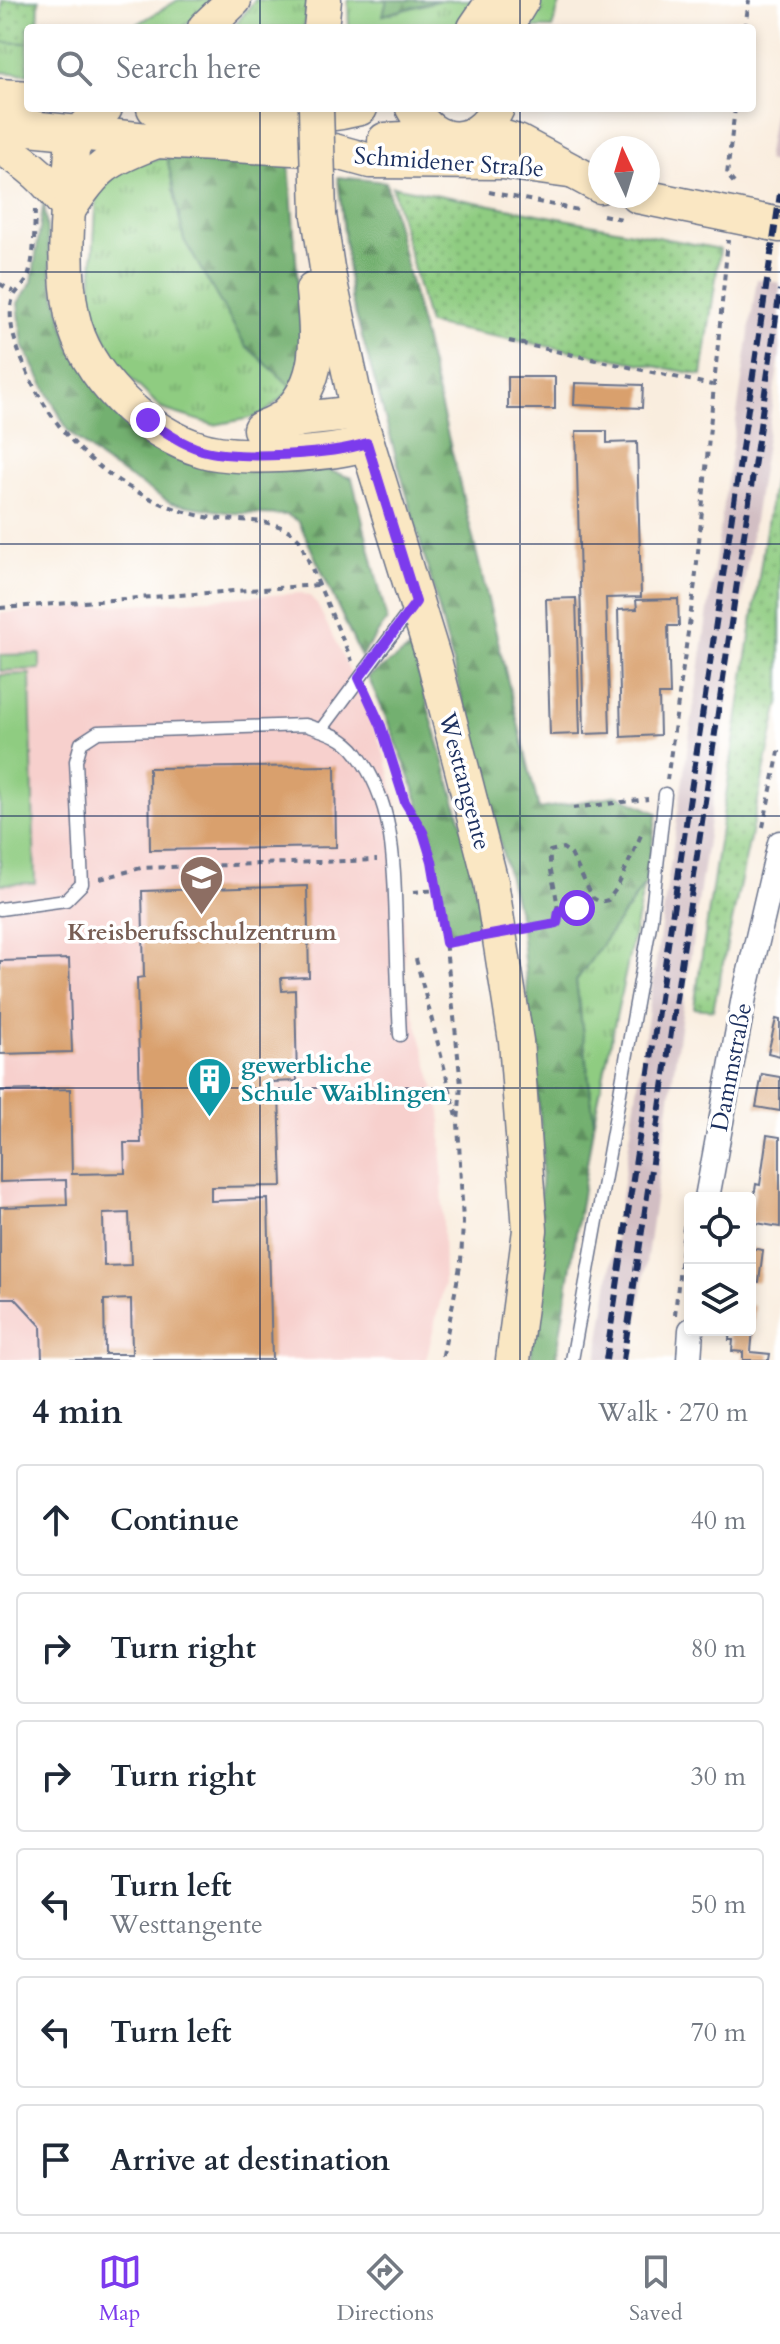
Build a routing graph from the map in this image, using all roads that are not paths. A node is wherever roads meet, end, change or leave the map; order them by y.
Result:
1 (234, 0) edge
2 (324, 0) edge
3 (494, 0) edge
4 (522, 0) edge
5 (209, 24) edge
6 (321, 24) edge
7 (478, 24) edge
8 (507, 24) edge
9 (35, 112) edge
10 (101, 112) edge
11 (316, 112) edge
12 (343, 112) edge
13 (415, 112) edge
14 (518, 112) edge
15 (489, 120) edge
16 (155, 124) edge
17 (80, 132) junction
18 (442, 137) junction
19 (0, 147) edge
20 (330, 150) junction
21 (584, 167) edge
22 (660, 181) edge
23 (660, 202) edge
24 (69, 209) junction
25 (320, 221) junction
26 (755, 227) edge
27 (148, 420) junction
28 (363, 428) junction
29 (260, 429) junction
30 (416, 602) junction
31 (321, 730) junction
32 (665, 794) road end
33 (780, 843) edge
34 (0, 909) edge
35 (400, 1035) dead end
36 (708, 1192) edge
37 (691, 1336) edge
38 (513, 1360) edge
39 (572, 1360) edge
40 (689, 1360) edge

1 - 5 main road
2 - 6 main road
3 - 7 main road
4 - 8 main road
9 - 17 main road, Schmidener Straße
10 - 17 main road
11 - 25 main road, bridge
12 - 16 main road, Schmidener Straße
13 - 18 main road
14 - 21 main road, Schmidener Straße
15 - 18 main road, Schmidener Straße
15 - 21 main road, Schmidener Straße
16 - 17 main road, Schmidener Straße
16 - 20 main road, Schmidener Straße
16 - 24 main road
17 - 24 main road
18 - 20 main road, Schmidener Straße
19 - 24 main road
20 - 21 main road, Schmidener Straße
22 - 26 main road
23 - 26 main road
24 - 27 main road
25 - 28 main road, Westtangente
25 - 29 main road
27 - 28 main road
27 - 29 main road
28 - 29 main road
28 - 30 main road, Westtangente
30 - 31 lane
30 - 38 main road, Westtangente
31 - 34 lane
31 - 35 lane
32 - 39 lane
33 - 36 street, Dammstraße
37 - 40 street

